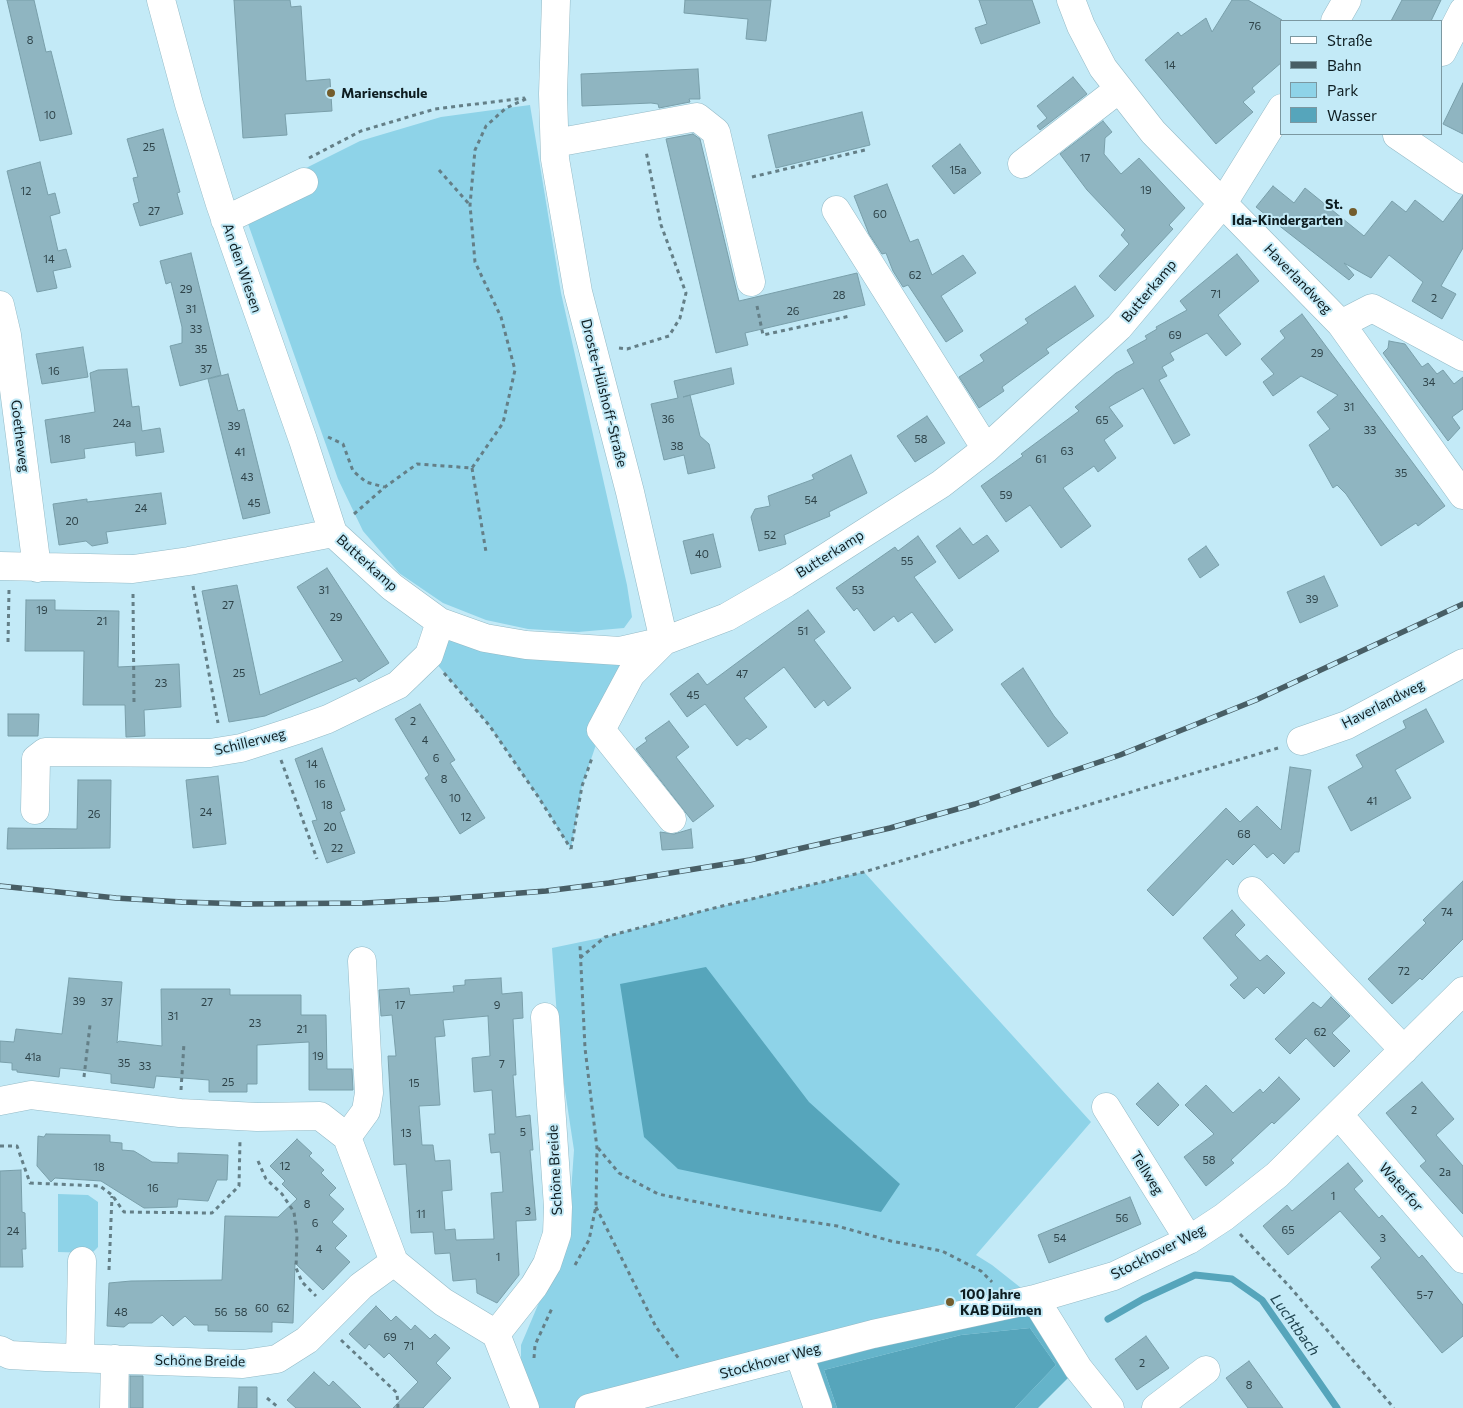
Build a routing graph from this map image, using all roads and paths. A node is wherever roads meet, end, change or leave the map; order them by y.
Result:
1 (161, 0) edge
2 (556, 0) edge
3 (1071, 0) edge
4 (1347, 0) edge
5 (1463, 11) edge
6 (1336, 20) edge
7 (1443, 50) edge
8 (1119, 89) junction
9 (541, 96) junction
10 (1280, 111) edge
11 (642, 128) junction
12 (1398, 135) edge
13 (555, 144) junction
14 (865, 150) dead end
15 (1022, 164) dead end
16 (306, 170) joint
17 (438, 170) dead end
18 (1463, 180) edge
19 (727, 183) junction
20 (1223, 204) junction
21 (470, 205) junction
22 (836, 210) dead end
23 (225, 220) junction
24 (751, 282) joint
25 (0, 305) edge
26 (850, 316) dead end
27 (1341, 324) junction
28 (1463, 357) edge
29 (596, 360) junction
30 (303, 440) junction
31 (986, 449) junction
32 (472, 468) junction
33 (385, 487) junction
34 (1463, 495) edge
35 (361, 508) dead end
36 (333, 533) junction
37 (486, 552) dead end
38 (189, 561) junction
39 (5, 566) edge
40 (37, 568) junction
41 (133, 569) junction
42 (440, 622) junction
43 (664, 641) junction
44 (8, 642) dead end
45 (430, 655) junction
46 (1463, 663) edge
47 (134, 703) dead end
48 (218, 723) dead end
49 (602, 730) junction
50 (274, 738) junction
51 (1301, 742) joint
52 (36, 810) dead end
53 (672, 819) dead end
54 (317, 860) dead end
55 (1252, 891) dead end
56 (580, 946) dead end
57 (580, 958) junction
58 (362, 961) dead end
59 (1463, 991) edge
60 (545, 1017) dead end
61 (90, 1025) dead end
62 (184, 1043) dead end
63 (1404, 1050) junction
64 (0, 1100) edge
65 (81, 1102) junction
66 (1106, 1107) dead end
67 (180, 1113) junction
68 (1339, 1115) junction
69 (240, 1117) junction
70 (347, 1137) junction
71 (0, 1146) edge
72 (258, 1161) dead end
73 (596, 1206) dead end
74 (1224, 1217) junction
75 (1189, 1240) junction
76 (1463, 1259) edge
77 (82, 1261) dead end
78 (394, 1262) junction
79 (1024, 1302) junction
80 (328, 1318) junction
81 (496, 1334) junction
82 (0, 1350) edge
83 (799, 1354) junction
84 (80, 1358) junction
85 (115, 1359) junction
86 (1206, 1370) dead end
87 (694, 1382) junction
88 (267, 1398) dead end
89 (114, 1408) edge
90 (280, 1408) edge
91 (398, 1408) edge
92 (525, 1408) edge
93 (589, 1408) edge
94 (818, 1408) edge
95 (1110, 1408) edge
96 (1156, 1408) edge
97 (1394, 1408) edge

1 - 23 street, An den Wiesen
2 - 9 street, Droste-Hülshoff-Straße
3 - 8 street, Haverlandweg
4 - 6 street
5 - 7 street
8 - 15 street
8 - 20 street, Haverlandweg
9 - 13 street, Droste-Hülshoff-Straße
9 - 16 path
9 - 21 path
10 - 20 street, Butterkamp
11 - 13 street
11 - 19 street
11 - 29 path
12 - 18 street
13 - 29 street, Droste-Hülshoff-Straße
14 - 19 path
16 - 23 street
17 - 21 path
19 - 24 street
20 - 27 street, Haverlandweg
20 - 31 street, Butterkamp
21 - 32 path
22 - 31 street
23 - 30 street, An den Wiesen
24 - 26 path
25 - 40 street, Goetheweg
27 - 28 street
27 - 34 street, Haverlandweg
29 - 43 street, Droste-Hülshoff-Straße
30 - 33 path
30 - 36 street, An den Wiesen
31 - 43 street, Butterkamp
32 - 33 path
32 - 37 path
33 - 35 path
36 - 38 street, Butterkamp
36 - 42 street, Butterkamp
38 - 41 street, Butterkamp
38 - 48 path
39 - 40 street, Butterkamp
39 - 44 path
40 - 41 street, Butterkamp
41 - 47 path
42 - 43 street, Butterkamp
42 - 45 street
43 - 49 street, Butterkamp
45 - 49 path
45 - 50 street, Schillerweg
46 - 51 street, Haverlandweg
49 - 53 street
50 - 52 street, Schillerweg
50 - 54 path
51 - 57 path
55 - 63 street
56 - 57 path
57 - 79 path
58 - 70 street
59 - 63 street, Stockhover Weg
60 - 81 street, Schöne Breide
61 - 65 path
62 - 67 path
63 - 68 street, Stockhover Weg
64 - 65 street
65 - 67 street
66 - 75 street, Tellweg
67 - 69 street
68 - 74 street, Stockhover Weg
68 - 76 street, Waterfor
69 - 70 street
69 - 71 path
70 - 78 street
72 - 80 path
73 - 87 path
74 - 75 street, Stockhover Weg
74 - 97 path
75 - 79 street, Stockhover Weg
77 - 84 street
78 - 80 street, Schöne Breide
78 - 81 street
79 - 83 street, Stockhover Weg
79 - 95 street
80 - 85 street, Schöne Breide
80 - 91 path
81 - 92 street
82 - 84 street, Schöne Breide
83 - 87 street, Stockhover Weg
83 - 94 street
84 - 85 street, Schöne Breide
85 - 89 street
86 - 96 street
87 - 93 street, Stockhover Weg
88 - 90 path

